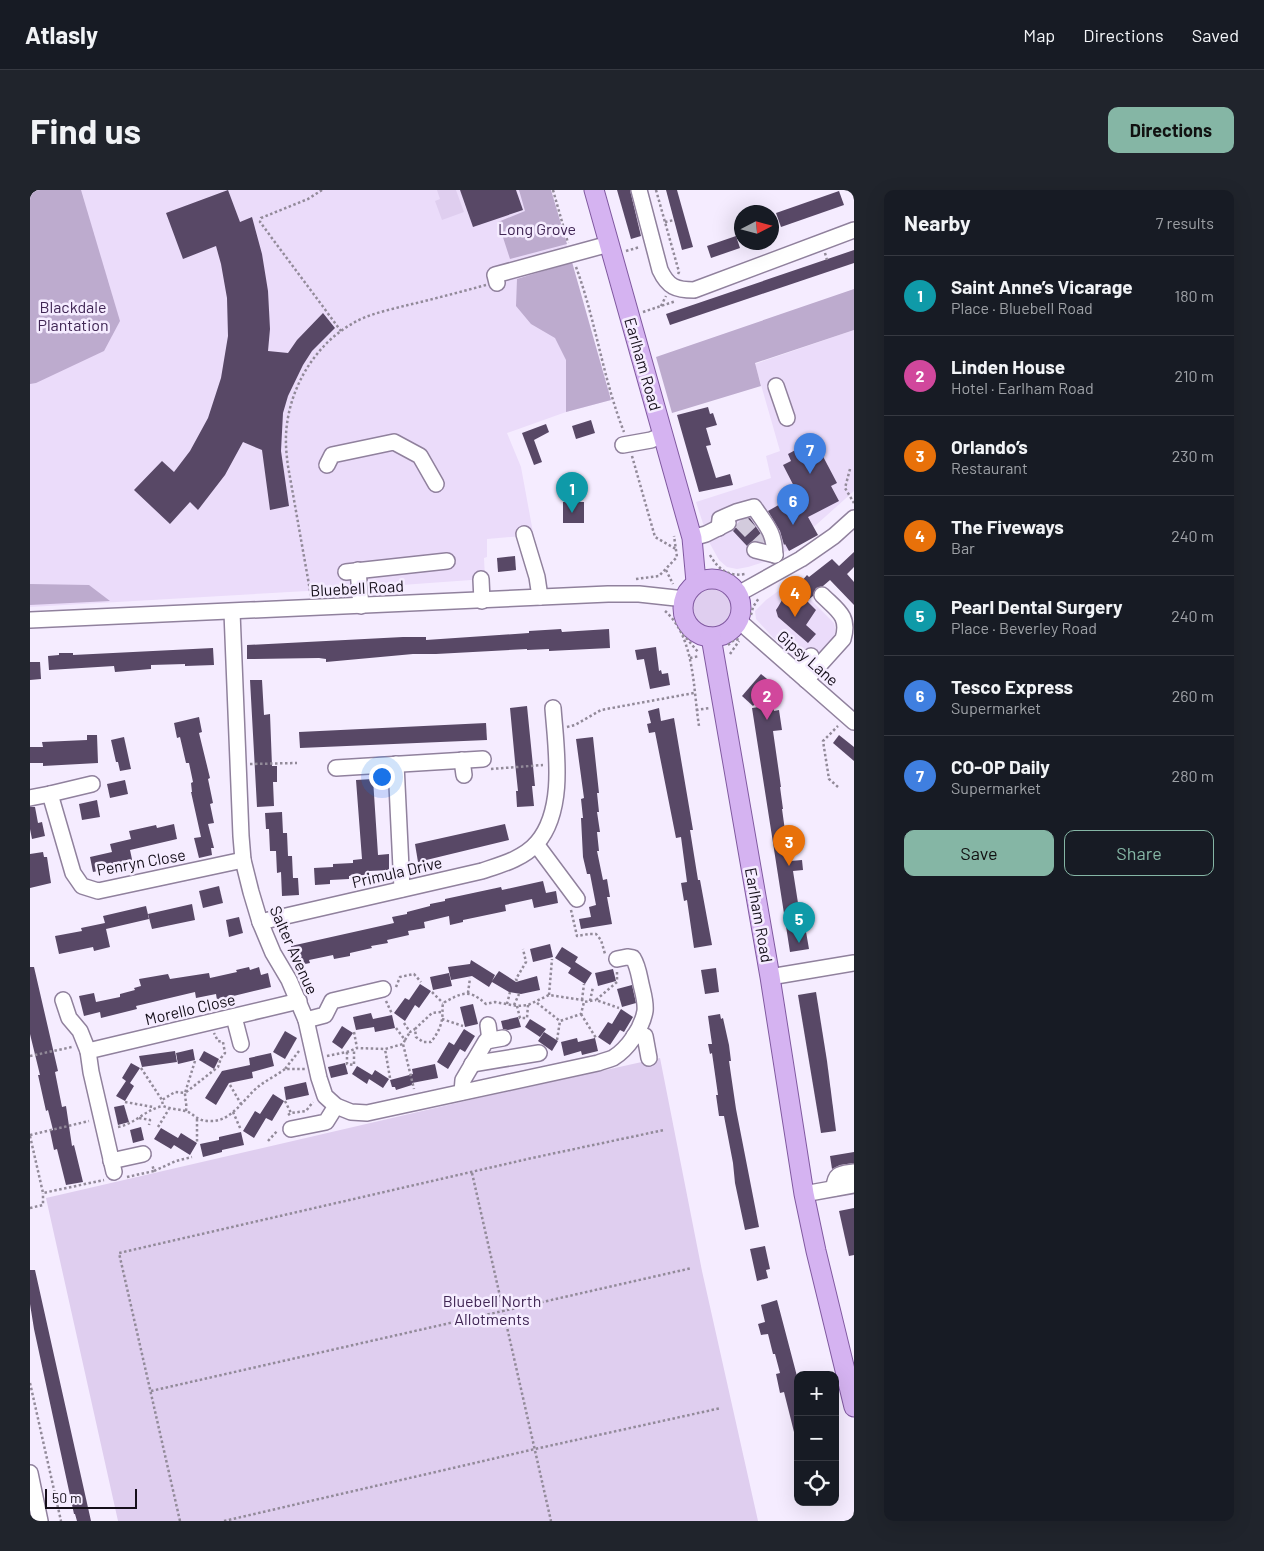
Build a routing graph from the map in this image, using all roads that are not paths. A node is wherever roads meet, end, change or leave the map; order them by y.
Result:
1 (594, 190) edge
2 (639, 190) edge
3 (854, 230) edge
4 (615, 248) junction
5 (496, 282) road end
6 (776, 386) dead end
7 (787, 418) dead end
8 (663, 435) junction
9 (626, 445) road end
10 (328, 465) dead end
11 (436, 484) dead end
12 (854, 518) edge
13 (524, 534) dead end
14 (692, 538) junction
15 (761, 544) tunnel mouth
16 (775, 555) junction
17 (447, 560) dead end
18 (784, 569) junction
19 (481, 579) dead end
20 (720, 580) junction
21 (696, 582) junction
22 (738, 594) junction
23 (822, 595) dead end
24 (540, 598) junction
25 (685, 598) junction
26 (482, 600) junction
27 (361, 606) junction
28 (232, 612) junction
29 (30, 620) edge
30 (739, 630) junction
31 (711, 637) junction
32 (811, 656) dead end
33 (801, 676) junction
34 (553, 708) dead end
35 (847, 723) edge
36 (483, 759) road end
37 (462, 760) junction
38 (396, 764) junction
39 (336, 768) dead end
40 (464, 776) dead end
41 (92, 784) dead end
42 (50, 794) junction
43 (30, 798) edge
44 (536, 844) junction
45 (244, 860) junction
46 (402, 889) junction
47 (577, 899) road end
48 (260, 922) junction
49 (623, 956) road end
50 (854, 963) edge
51 (770, 976) junction
52 (388, 995) road end
53 (63, 1000) dead end
54 (299, 1001) junction
55 (234, 1017) junction
56 (306, 1020) junction
57 (488, 1025) dead end
58 (634, 1036) junction
59 (241, 1044) dead end
60 (87, 1047) junction
61 (539, 1054) dead end
62 (650, 1058) dead end
63 (472, 1064) junction
64 (462, 1092) junction
65 (336, 1106) junction
66 (291, 1129) dead end
67 (143, 1154) dead end
68 (854, 1172) edge
69 (833, 1181) junction
70 (854, 1185) edge
71 (804, 1194) junction
72 (854, 1407) edge
73 (30, 1473) edge
74 (40, 1521) edge

1 - 4 main road, Earlham Road
2 - 3 street
4 - 5 street
4 - 8 main road, Earlham Road
6 - 7 street
8 - 9 street
8 - 14 main road, Earlham Road
10 - 11 street
12 - 18 street
13 - 24 street
14 - 16 street
14 - 20 main road, Earlham Road
14 - 21 main road, Earlham Road
15 - 16 street
16 - 18 street
17 - 27 street
18 - 22 street
19 - 26 street
20 - 21 main road
20 - 22 main road
21 - 25 main road
22 - 30 main road
23 - 33 street
24 - 25 street, Bluebell Road
24 - 26 street, Bluebell Road
25 - 31 main road
26 - 27 street, Bluebell Road
27 - 28 street, Bluebell Road
28 - 29 street, Bluebell Road
28 - 45 street, Salter Avenue
30 - 31 main road
30 - 33 street, Gipsy Lane
31 - 51 main road, Earlham Road
32 - 33 street
33 - 35 street, Gipsy Lane
34 - 44 street, Primula Drive
36 - 37 street
37 - 38 street
37 - 40 street
38 - 39 street
38 - 46 street
41 - 42 street
42 - 43 street
42 - 45 street, Penryn Close
44 - 46 street, Primula Drive
44 - 47 street
45 - 48 street, Salter Avenue
46 - 48 street, Primula Drive
48 - 54 street, Salter Avenue
49 - 58 street
50 - 51 street
51 - 71 main road, Earlham Road
52 - 56 street
53 - 60 street
54 - 55 street, Morello Close
54 - 56 street, Salter Avenue
55 - 59 street
55 - 60 street, Morello Close
56 - 65 street, Salter Avenue
57 - 63 street
58 - 62 street
58 - 64 street
60 - 67 street
61 - 63 street
63 - 64 street
64 - 65 street
65 - 66 street
68 - 69 street
69 - 70 street
69 - 71 street
71 - 72 main road, Earlham Road
73 - 74 street

